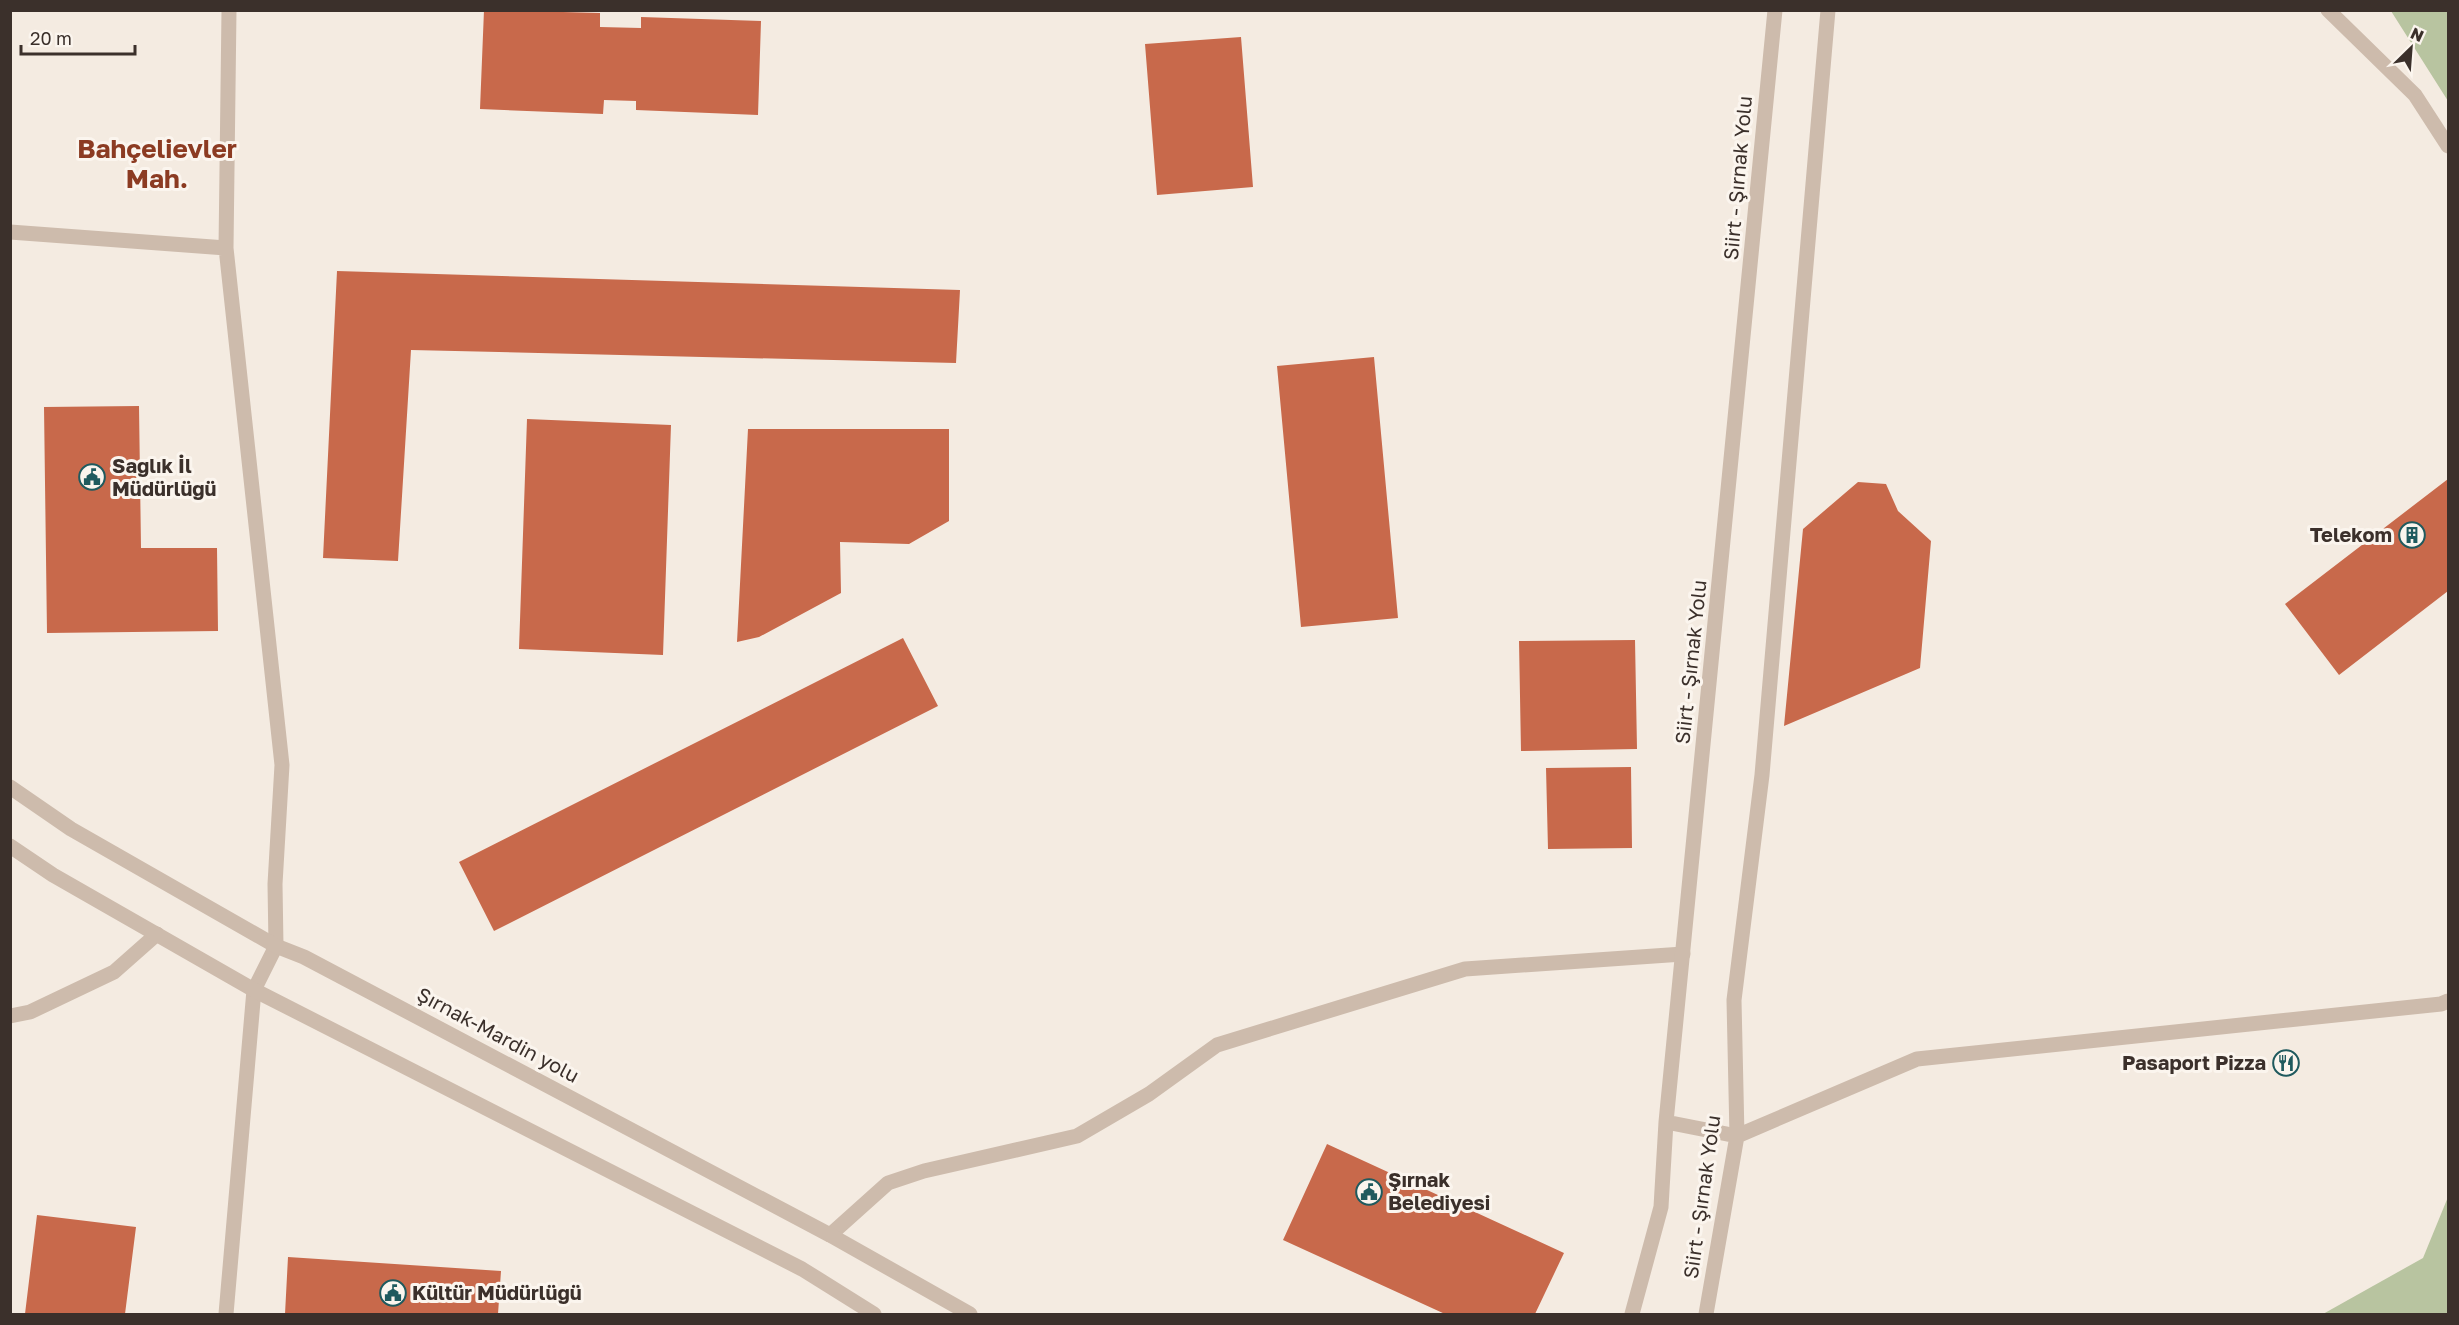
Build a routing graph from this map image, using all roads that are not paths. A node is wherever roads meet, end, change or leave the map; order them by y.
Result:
1 (229, 10) edge
2 (1775, 10) edge
3 (1828, 10) edge
4 (2328, 10) edge
5 (2448, 146) edge
6 (10, 232) edge
7 (226, 248) junction
8 (10, 787) edge
9 (10, 846) edge
10 (157, 934) junction
11 (276, 946) junction
12 (1683, 954) junction
13 (254, 990) junction
14 (2448, 1001) edge
15 (10, 1016) edge
16 (1666, 1122) junction
17 (1737, 1136) junction
18 (830, 1234) junction
19 (226, 1314) edge
20 (874, 1314) edge
21 (970, 1314) edge
22 (1632, 1314) edge
23 (1706, 1314) edge

1 - 7 street
2 - 12 street, Siirt - Şırnak Yolu
3 - 17 street, Siirt - Şırnak Yolu
4 - 5 street
6 - 7 street
7 - 11 street
8 - 11 street, Şırnak-Mardin yolu
9 - 10 street
10 - 13 street
10 - 15 street
11 - 13 street
11 - 18 street, Şırnak-Mardin yolu
12 - 16 street, Siirt - Şırnak Yolu
12 - 18 street
13 - 19 street
13 - 20 street
14 - 17 street
16 - 17 street
16 - 22 street, Siirt - Şırnak Yolu
17 - 23 street, Siirt - Şırnak Yolu
18 - 21 street, Şırnak-Mardin yolu

